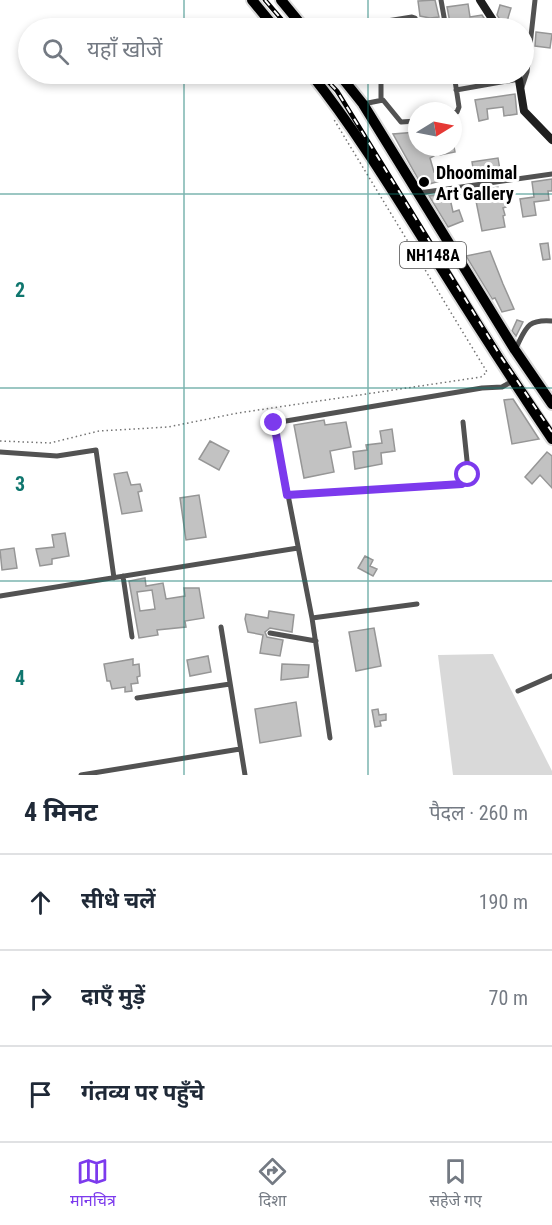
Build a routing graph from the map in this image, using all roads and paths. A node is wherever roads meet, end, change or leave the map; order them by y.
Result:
1 (252, 0) edge
2 (281, 0) edge
3 (441, 0) edge
4 (480, 0) edge
5 (535, 0) edge
6 (267, 18) edge
7 (296, 18) edge
8 (444, 18) edge
9 (492, 18) edge
10 (533, 18) edge
11 (319, 84) edge
12 (347, 84) edge
13 (381, 84) edge
14 (455, 84) edge
15 (483, 84) edge
16 (520, 84) edge
17 (523, 84) edge
18 (521, 89) junction
19 (456, 90) junction
20 (381, 99) junction
21 (458, 102) edge
22 (363, 104) junction
23 (332, 117) dead end
24 (408, 122) edge
25 (552, 140) edge
26 (552, 174) edge
27 (417, 194) junction
28 (552, 321) edge
29 (515, 350) junction
30 (513, 381) junction
31 (552, 404) edge
32 (463, 422) dead end
33 (552, 439) edge
34 (0, 441) edge
35 (0, 452) edge
36 (287, 495) junction
37 (298, 548) junction
38 (123, 576) junction
39 (114, 578) junction
40 (0, 596) edge
41 (417, 604) dead end
42 (312, 618) junction
43 (221, 627) dead end
44 (270, 633) dead end
45 (132, 637) dead end
46 (316, 641) junction
47 (552, 676) edge
48 (230, 684) junction
49 (518, 691) dead end
50 (136, 698) dead end
51 (330, 738) dead end
52 (240, 749) junction
53 (81, 775) edge
54 (245, 775) edge

1 - 6 highway
2 - 7 highway
3 - 8 street
4 - 9 street
5 - 10 street
11 - 30 highway, NH148A
12 - 22 highway, NH148A
13 - 20 street
14 - 19 street
15 - 19 street
16 - 18 street
17 - 18 street
18 - 25 street
19 - 21 street
20 - 22 street
20 - 24 street
22 - 27 highway, NH148A
23 - 34 path
26 - 27 street
27 - 29 highway, NH148A
28 - 29 street
29 - 31 highway, NH148A
30 - 33 highway, NH148A
30 - 36 street
32 - 36 street
35 - 39 street
36 - 37 street
37 - 38 street
37 - 42 street
38 - 39 street
38 - 45 street
39 - 40 street
41 - 42 street
42 - 46 street
43 - 48 street
44 - 46 street
46 - 51 street
47 - 49 street
48 - 50 street
48 - 52 street
52 - 53 street
52 - 54 street

